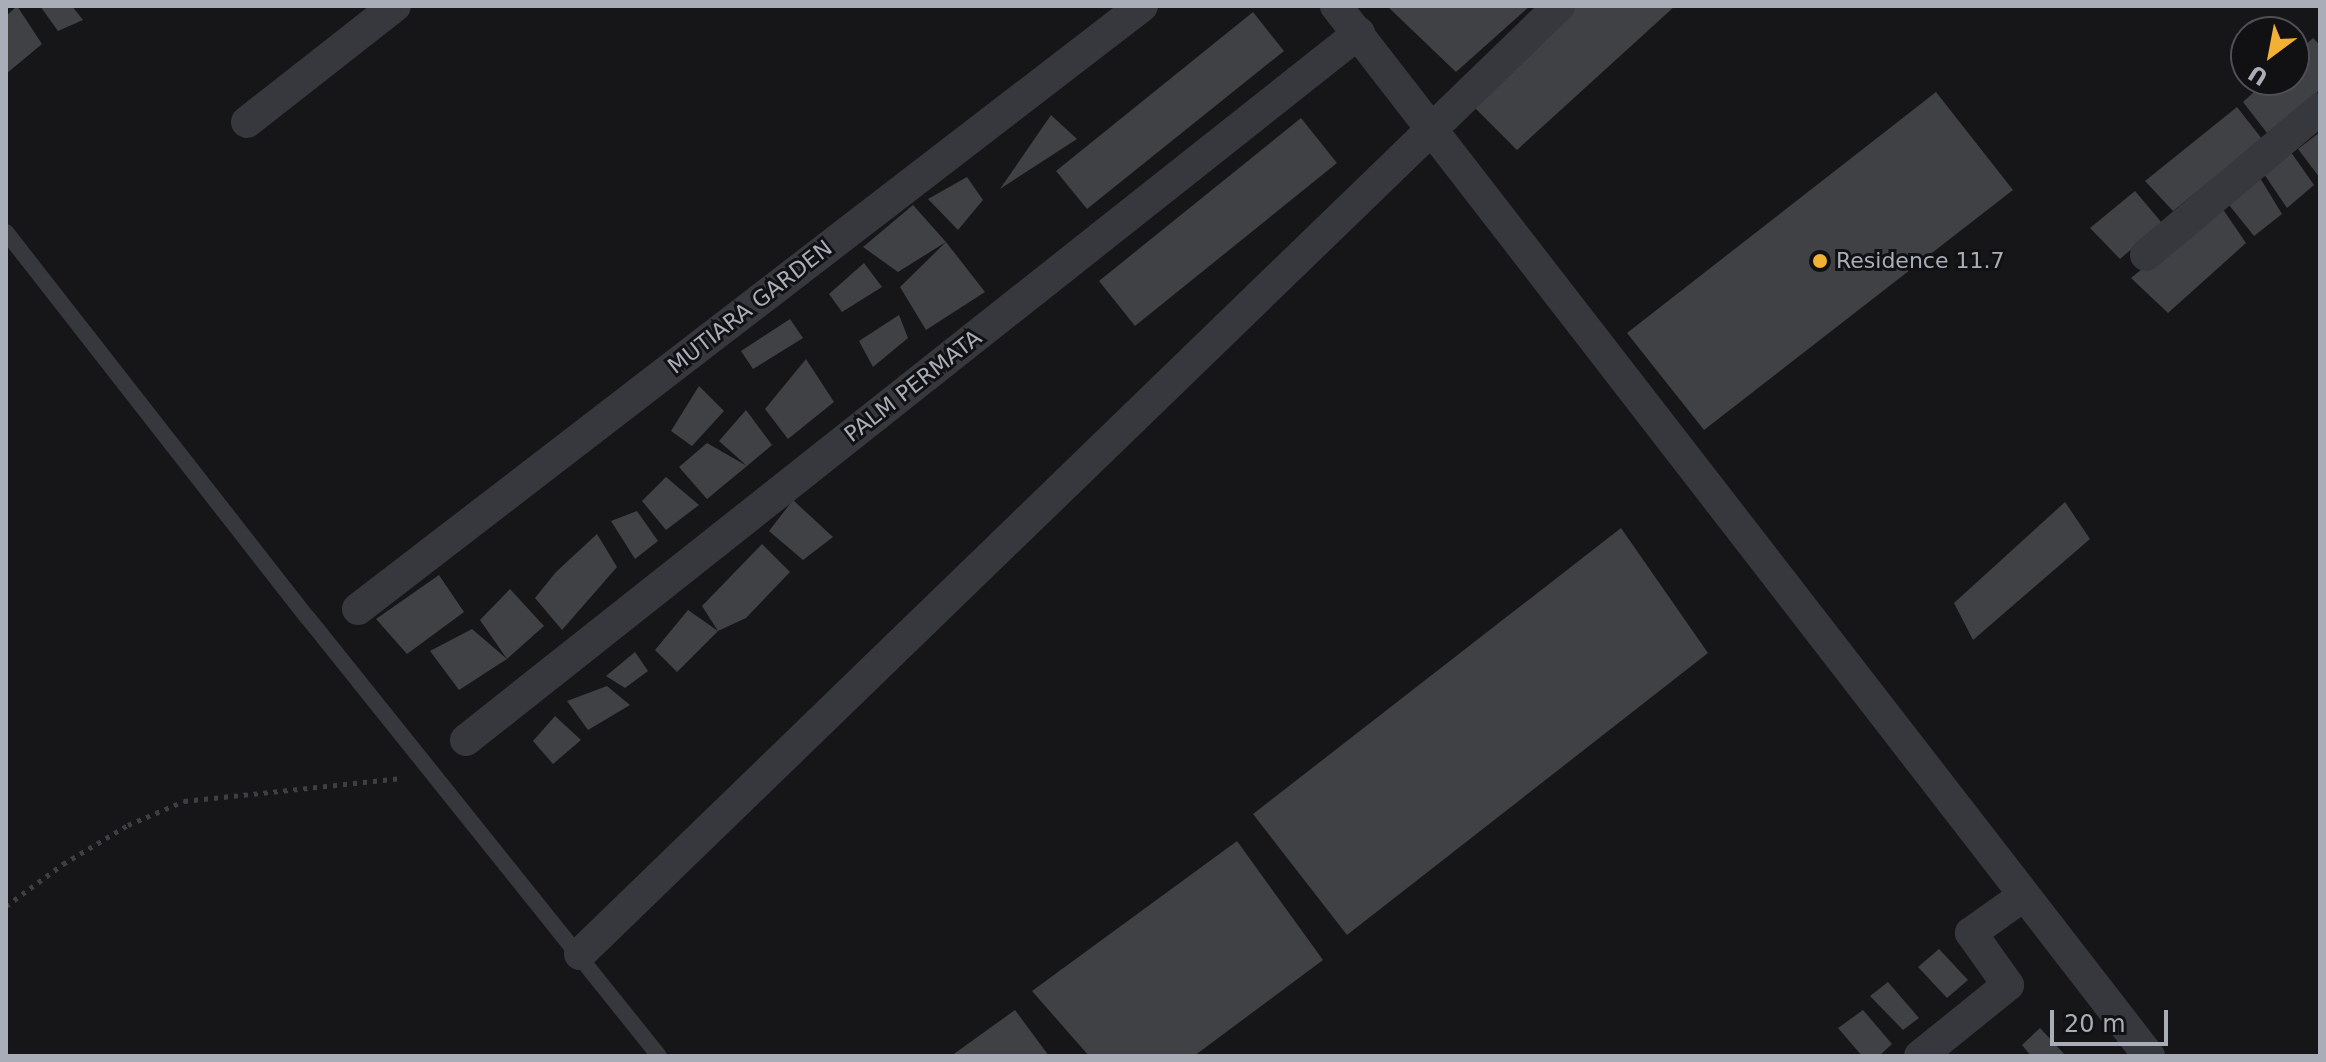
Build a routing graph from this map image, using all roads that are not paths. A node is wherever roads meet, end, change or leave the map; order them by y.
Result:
1 (395, 6) edge
2 (1142, 6) edge
3 (1336, 6) edge
4 (1559, 6) edge
5 (1359, 33) junction
6 (2320, 109) edge
7 (247, 122) dead end
8 (1432, 126) junction
9 (6, 232) edge
10 (2146, 255) dead end
11 (358, 609) dead end
12 (466, 740) dead end
13 (2023, 896) junction
14 (580, 954) junction
15 (659, 1056) edge
16 (1920, 1056) edge
17 (2149, 1056) edge

1 - 7 street
2 - 11 street, MUTIARA GARDEN
3 - 5 street
4 - 8 street
5 - 8 street
5 - 12 street, PALM PERMATA
6 - 10 street
8 - 13 street
8 - 14 street
9 - 14 lane
13 - 16 street
13 - 17 street
14 - 15 lane

